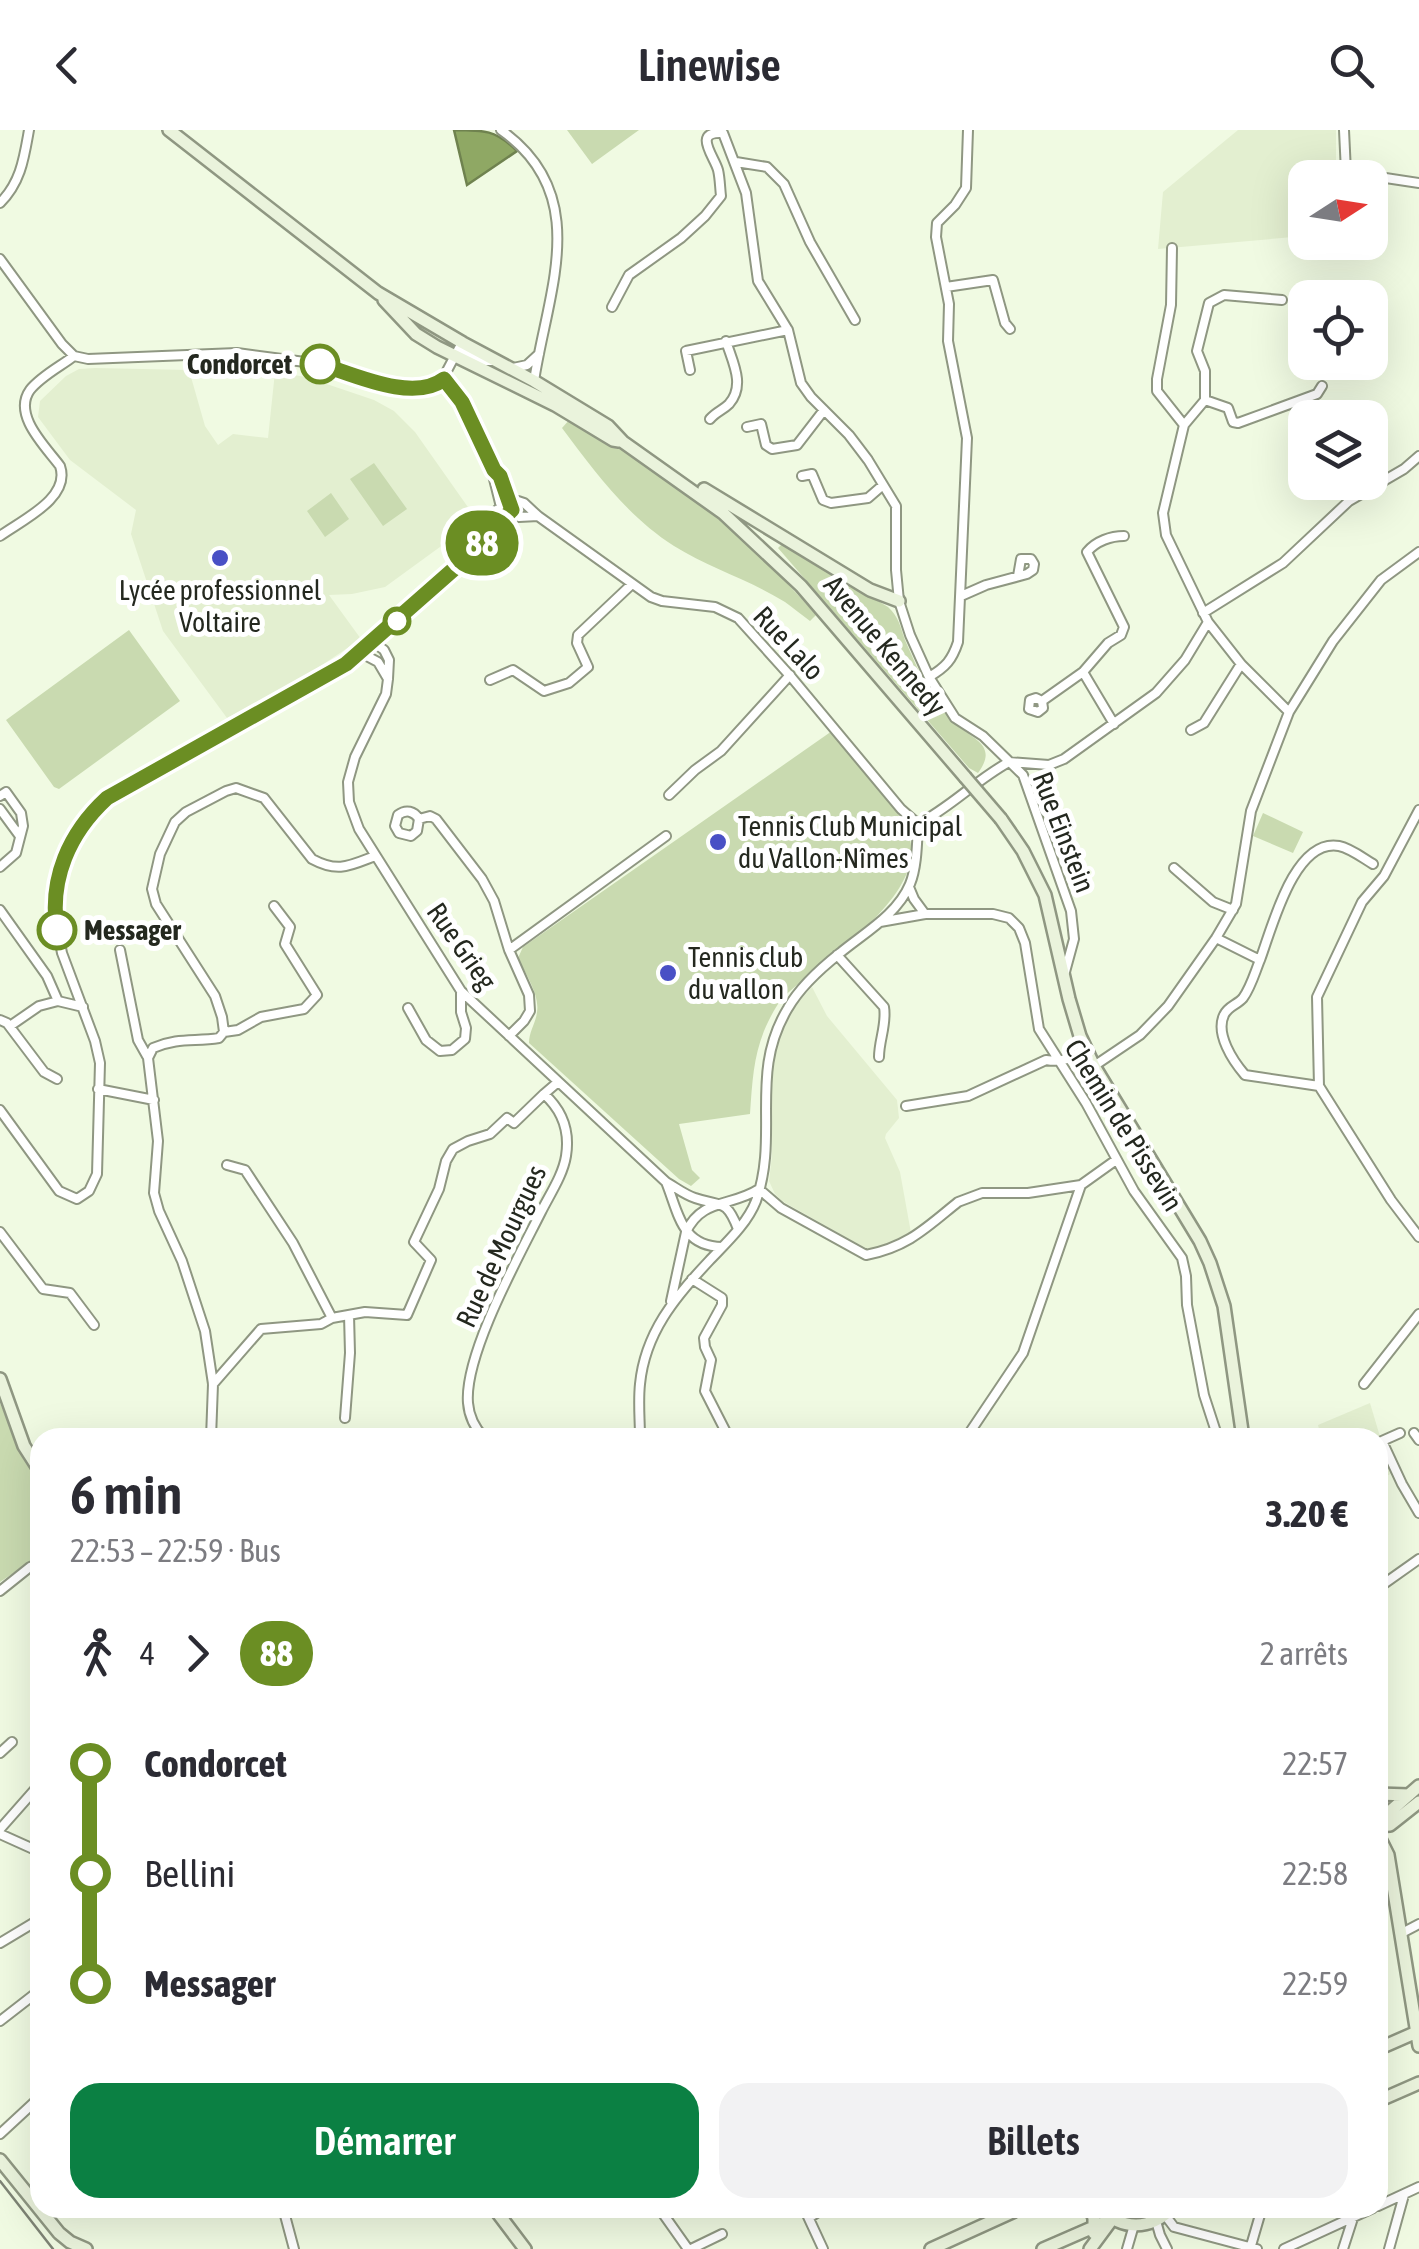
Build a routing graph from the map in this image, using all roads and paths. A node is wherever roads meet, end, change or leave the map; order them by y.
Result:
1 (26, 130) edge
2 (169, 130) edge
3 (501, 130) edge
4 (968, 130) edge
5 (1344, 130) edge
6 (736, 162) junction
7 (1419, 184) edge
8 (0, 203) edge
9 (1172, 248) dead end
10 (0, 258) edge
11 (946, 288) junction
12 (378, 292) junction
13 (1282, 300) dead end
14 (612, 307) dead end
15 (855, 320) dead end
16 (1010, 329) dead end
17 (788, 330) junction
18 (726, 341) junction
19 (539, 354) junction
20 (74, 356) junction
21 (454, 356) junction
22 (497, 361) junction
23 (510, 368) junction
24 (690, 370) dead end
25 (444, 379) junction
26 (534, 381) junction
27 (1322, 386) dead end
28 (1205, 400) junction
29 (824, 410) junction
30 (710, 419) dead end
31 (1184, 425) junction
32 (747, 427) dead end
33 (623, 442) junction
34 (1419, 456) edge
35 (651, 460) junction
36 (802, 476) dead end
37 (883, 485) junction
38 (505, 504) junction
39 (508, 514) junction
40 (538, 516) junction
41 (0, 536) edge
42 (1124, 536) dead end
43 (488, 537) junction
44 (1419, 552) edge
45 (1018, 576) dead end
46 (632, 584) junction
47 (961, 596) junction
48 (900, 600) junction
49 (1205, 617) junction
50 (388, 628) junction
51 (373, 642) junction
52 (362, 652) junction
53 (389, 660) junction
54 (1241, 664) junction
55 (1084, 672) junction
56 (790, 675) junction
57 (929, 677) junction
58 (388, 679) junction
59 (490, 680) dead end
60 (1042, 701) dead end
61 (1289, 712) junction
62 (1114, 724) junction
63 (1191, 730) dead end
64 (1009, 762) junction
65 (670, 795) dead end
66 (0, 796) edge
67 (0, 809) edge
68 (1419, 810) edge
69 (418, 819) dead end
70 (918, 824) junction
71 (19, 835) junction
72 (666, 836) dead end
73 (375, 856) junction
74 (1373, 864) dead end
75 (0, 867) edge
76 (1174, 868) dead end
77 (909, 886) junction
78 (274, 906) dead end
79 (0, 910) edge
80 (1233, 910) junction
81 (925, 914) junction
82 (880, 922) junction
83 (1216, 938) junction
84 (120, 950) dead end
85 (509, 950) junction
86 (837, 955) junction
87 (1260, 960) junction
88 (1064, 976) junction
89 (461, 991) junction
90 (58, 1001) junction
91 (83, 1006) junction
92 (408, 1008) dead end
93 (0, 1020) edge
94 (10, 1026) junction
95 (224, 1032) junction
96 (509, 1036) junction
97 (1085, 1048) junction
98 (148, 1058) junction
99 (879, 1058) dead end
100 (1059, 1062) junction
101 (1094, 1066) junction
102 (57, 1079) dead end
103 (558, 1082) junction
104 (1318, 1086) junction
105 (98, 1089) junction
106 (544, 1094) junction
107 (154, 1100) junction
108 (906, 1106) dead end
109 (0, 1110) edge
110 (1116, 1160) junction
111 (227, 1164) dead end
112 (666, 1182) junction
113 (1081, 1184) junction
114 (759, 1189) junction
115 (722, 1204) junction
116 (754, 1206) junction
117 (781, 1208) junction
118 (738, 1229) junction
119 (0, 1232) edge
120 (686, 1232) junction
121 (1419, 1238) edge
122 (3, 1244) edge
123 (722, 1248) junction
124 (692, 1279) junction
125 (670, 1306) junction
126 (1419, 1314) edge
127 (349, 1315) junction
128 (332, 1318) junction
129 (94, 1325) dead end
130 (0, 1379) edge
131 (214, 1384) junction
132 (1364, 1384) dead end
133 (346, 1418) dead end
134 (212, 1428) edge
135 (477, 1428) edge
136 (640, 1428) edge
137 (724, 1428) edge
138 (973, 1428) edge
139 (1215, 1428) edge
140 (1242, 1428) edge
141 (1400, 1432) dead end
142 (1388, 1438) edge
143 (1388, 1454) edge
144 (30, 1455) edge
145 (1419, 1513) edge
146 (1419, 1559) edge
147 (30, 1567) edge
148 (1388, 1581) edge
149 (0, 1592) edge
150 (12, 1742) dead end
151 (0, 1753) edge
152 (1388, 1794) edge
153 (1416, 1794) edge
154 (30, 1796) edge
155 (1388, 1816) edge
156 (0, 1832) edge
157 (30, 1847) edge
158 (1388, 1855) edge
159 (1419, 1924) edge
160 (30, 1925) edge
161 (1400, 1934) junction
162 (0, 1944) edge
163 (30, 1998) edge
164 (0, 2020) edge
165 (1418, 2031) edge
166 (1388, 2044) edge
167 (1419, 2046) edge
168 (1419, 2082) edge
169 (1388, 2096) edge
170 (30, 2106) edge
171 (0, 2134) edge
172 (0, 2160) edge
173 (1419, 2186) edge
174 (1404, 2195) junction
175 (30, 2198) edge
176 (1388, 2201) edge
177 (46, 2218) edge
178 (286, 2218) edge
179 (501, 2218) edge
180 (666, 2218) edge
181 (809, 2218) edge
182 (999, 2218) edge
183 (1092, 2218) edge
184 (1112, 2218) junction
185 (1154, 2218) edge
186 (1163, 2218) edge
187 (1167, 2218) edge
188 (1260, 2218) edge
189 (1348, 2218) edge
190 (1353, 2218) edge
191 (1134, 2226) junction
192 (1094, 2227) junction
193 (722, 2234) dead end
194 (1092, 2245) edge
195 (1252, 2248) edge
196 (86, 2249) edge
197 (294, 2249) edge
198 (524, 2249) edge
199 (689, 2249) edge
200 (823, 2249) edge
201 (931, 2249) edge
202 (1043, 2249) edge
203 (1127, 2249) edge
204 (1167, 2249) edge
205 (1284, 2249) edge
206 (1344, 2249) edge
207 (1389, 2249) edge

1 - 8 street
2 - 12 main road, Avenue Kennedy
3 - 19 street
4 - 11 street
5 - 7 street
6 - 14 street, Rue Einstein
6 - 15 street
6 - 17 street, Rue Einstein
9 - 31 street
10 - 20 street
11 - 16 street
11 - 47 street
12 - 21 main road
12 - 22 main road, Avenue Kennedy
13 - 28 street
17 - 18 street
17 - 29 street, Rue Einstein
18 - 24 street
18 - 30 street
19 - 23 street
19 - 26 street
20 - 25 street
20 - 41 street
21 - 22 street
21 - 25 street
21 - 33 main road
22 - 23 main road, Avenue Kennedy
23 - 26 main road, Avenue Kennedy
25 - 38 street
26 - 33 main road, Avenue Kennedy
27 - 28 street
28 - 31 street
29 - 32 street
29 - 37 street, Rue Einstein
31 - 49 street
33 - 35 main road, Avenue Kennedy
34 - 49 street
35 - 48 main road
35 - 88 main road, Avenue Kennedy, bridge
36 - 37 street
37 - 48 street, Rue Einstein
38 - 39 street
38 - 40 street, Rue Lalo
38 - 43 street
39 - 40 street
39 - 43 street
40 - 46 street, Rue Lalo
42 - 55 street
43 - 50 street
44 - 61 street
45 - 47 street
46 - 56 street, Rue Lalo
46 - 59 street
47 - 57 street
48 - 57 street, Rue Einstein
49 - 54 street
49 - 62 street
50 - 51 street
50 - 53 street, Rue Grieg
51 - 52 street
51 - 53 street
52 - 58 street
52 - 91 street
53 - 58 street, Rue Grieg
54 - 61 street
54 - 63 street
55 - 60 street
55 - 62 street
56 - 65 street
56 - 70 street, Rue Lalo
57 - 64 street, Rue Einstein
58 - 73 street, Rue Grieg
61 - 80 street
62 - 64 street
64 - 70 street
64 - 88 street, Rue Einstein
66 - 71 street
67 - 71 street
68 - 104 street
69 - 85 street
70 - 77 street
71 - 75 street
72 - 85 street
73 - 89 street, Rue Grieg
73 - 95 street
74 - 87 street
76 - 80 street
77 - 81 street
77 - 82 street
78 - 95 street
79 - 90 street
80 - 83 street
81 - 82 street, Chemin de Pissevin
81 - 100 street, Chemin de Pissevin
82 - 86 street
83 - 87 street
83 - 101 street
84 - 98 street
85 - 96 street
86 - 99 street
86 - 114 street
87 - 104 street
88 - 97 main road, Avenue Kennedy
89 - 92 street
89 - 96 street, Rue Grieg
90 - 91 street
90 - 94 street
91 - 105 street
93 - 94 street
94 - 102 street
95 - 98 street
96 - 103 street, Rue Grieg
97 - 100 street
97 - 101 main road, Avenue Kennedy
98 - 107 street
100 - 108 street
100 - 110 street, Chemin de Pissevin
101 - 140 main road, Avenue Kennedy
103 - 106 street
103 - 112 street, Rue Grieg
104 - 121 street
105 - 107 street
105 - 109 street
106 - 127 street
106 - 135 street, Rue de Mourgues
107 - 131 street
110 - 113 street
110 - 139 street, Chemin de Pissevin
111 - 128 street
112 - 115 street, Rue Grieg
112 - 120 street, Rue Grieg
113 - 117 street
113 - 138 street
114 - 115 street
114 - 116 street
114 - 117 street
115 - 118 street
115 - 120 street
116 - 117 street
116 - 118 street
118 - 123 street
119 - 122 street
120 - 123 street
120 - 125 street
122 - 129 street
123 - 124 street
124 - 125 street
124 - 137 street
125 - 136 street
126 - 132 street
127 - 128 street
127 - 133 street
128 - 131 street
130 - 144 main road
131 - 134 street
141 - 142 street
143 - 145 street
146 - 148 street
147 - 149 street
150 - 151 street
152 - 153 main road
153 - 155 main road
154 - 156 street
156 - 157 street
158 - 161 main road
159 - 161 street
160 - 162 street
161 - 165 main road
163 - 164 street
165 - 166 main road
165 - 167 main road
168 - 169 main road
170 - 171 street
172 - 175 main road
173 - 174 street
174 - 176 street
174 - 207 street
177 - 196 main road
178 - 197 street
179 - 198 main road
180 - 199 street
181 - 200 street
182 - 201 main road
183 - 192 main road
184 - 191 main road
184 - 192 main road
184 - 194 main road
185 - 191 main road
186 - 204 street
187 - 195 street
188 - 195 street
189 - 205 street
190 - 206 street
191 - 203 street
192 - 194 main road
192 - 202 main road
193 - 199 street

